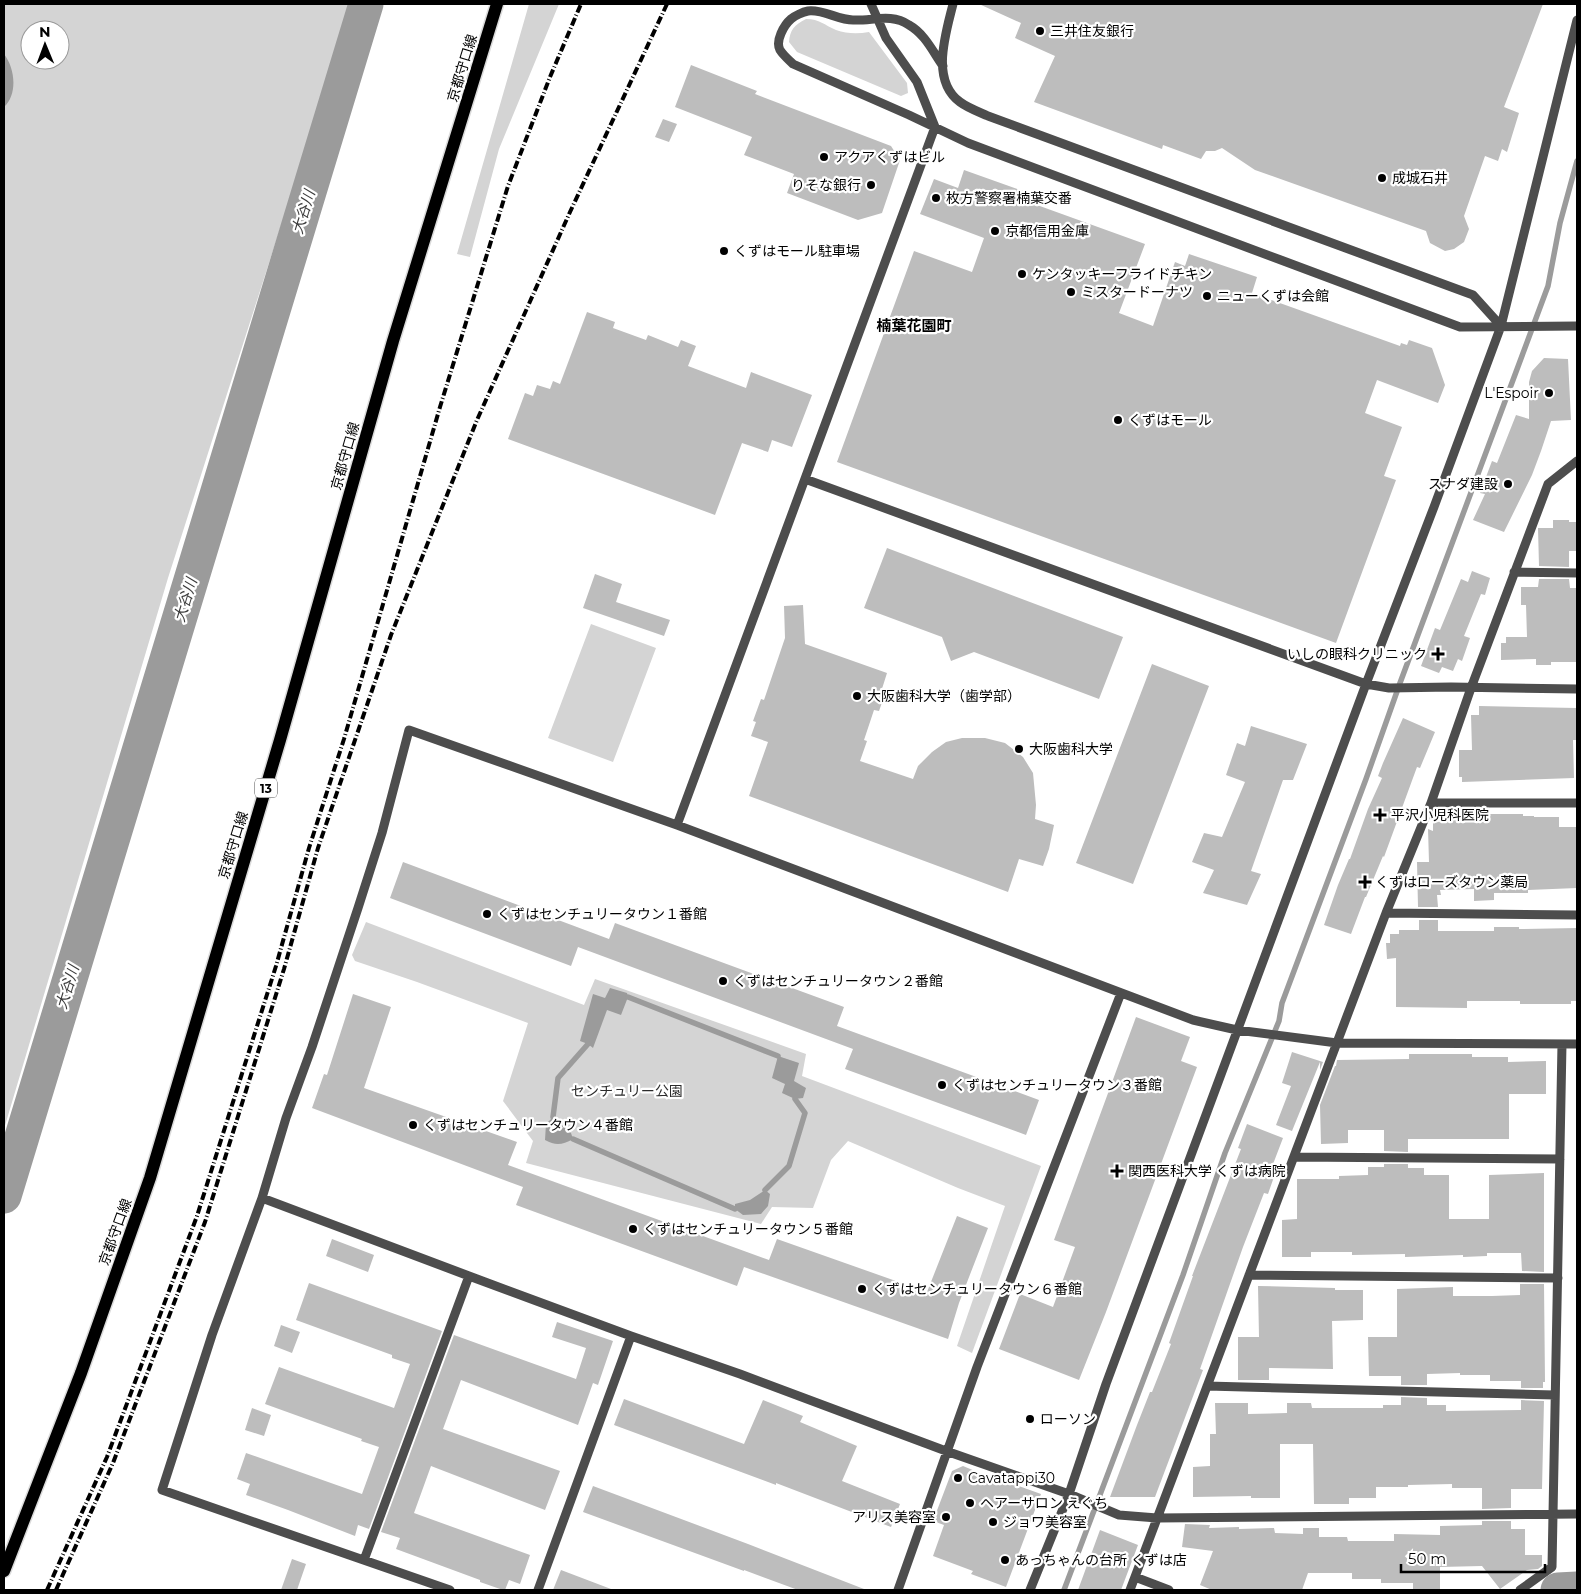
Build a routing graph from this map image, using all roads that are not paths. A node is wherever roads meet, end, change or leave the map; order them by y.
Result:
1 (497, 4) edge
2 (871, 4) edge
3 (953, 4) edge
4 (877, 17) junction
5 (1577, 20) edge
6 (943, 66) junction
7 (935, 127) junction
8 (1500, 326) junction
9 (1577, 326) edge
10 (1577, 461) edge
11 (805, 479) junction
12 (1514, 572) junction
13 (1577, 573) edge
14 (1366, 684) junction
15 (1471, 688) junction
16 (1577, 689) edge
17 (1430, 802) junction
18 (1577, 803) edge
19 (677, 825) junction
20 (1386, 913) junction
21 (1577, 915) edge
22 (1121, 993) junction
23 (1237, 1030) junction
24 (1337, 1043) junction
25 (1562, 1044) junction
26 (1577, 1044) edge
27 (1294, 1156) junction
28 (1560, 1159) junction
29 (262, 1198) junction
30 (1249, 1275) junction
31 (469, 1276) junction
32 (1558, 1278) junction
33 (631, 1336) junction
34 (1207, 1386) junction
35 (1556, 1395) junction
36 (946, 1451) junction
37 (1069, 1494) junction
38 (1553, 1514) junction
39 (1577, 1514) edge
40 (1157, 1518) junction
41 (364, 1560) junction
42 (4, 1570) edge
43 (1135, 1577) junction
44 (450, 1590) edge
45 (538, 1590) edge
46 (898, 1590) edge
47 (1030, 1590) edge
48 (1130, 1590) edge
49 (1169, 1590) edge
50 (1520, 1590) edge

1 - 42 main road, 京都守口線 / 13
2 - 4 street
3 - 6 street
4 - 6 street
4 - 7 street
4 - 7 street
5 - 8 street
6 - 8 street
7 - 8 street
7 - 11 street
8 - 9 street
8 - 14 street
10 - 12 street
11 - 14 street
11 - 19 street
12 - 13 street
12 - 15 street
14 - 15 street
14 - 23 street
15 - 16 street
15 - 17 street
17 - 18 street
17 - 20 street
19 - 22 street
19 - 29 street
20 - 21 street
20 - 24 street
22 - 23 street
22 - 36 street
23 - 24 street
23 - 37 street
24 - 25 street
24 - 27 street
25 - 26 street
25 - 28 street
27 - 28 street
27 - 30 street
28 - 32 street
29 - 31 street
29 - 41 street
30 - 32 street
30 - 34 street
31 - 33 street
31 - 41 street
32 - 35 street
33 - 36 street
33 - 45 street
34 - 35 street
34 - 40 street
35 - 38 street
36 - 37 street
36 - 46 street
37 - 40 street
37 - 47 street
38 - 39 street
38 - 40 street
38 - 50 street
40 - 43 street
41 - 44 street
43 - 48 street
43 - 49 street

